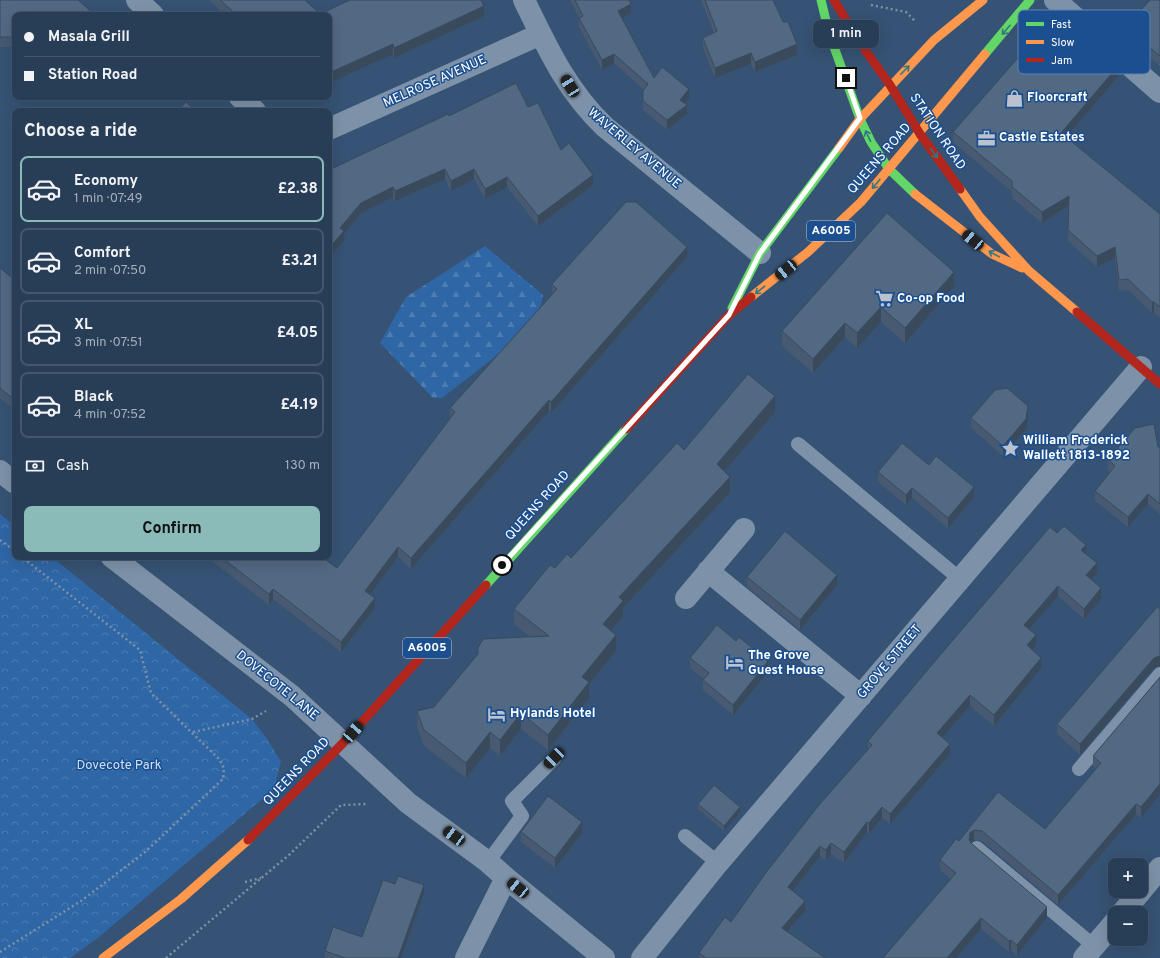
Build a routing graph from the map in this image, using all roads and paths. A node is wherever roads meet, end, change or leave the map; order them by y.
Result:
1 (137, 0) edge
2 (524, 0) edge
3 (821, 0) edge
4 (834, 0) edge
5 (983, 0) edge
6 (1030, 0) edge
7 (1055, 0) edge
8 (870, 5) dead end
9 (1022, 10) edge
10 (1066, 10) edge
11 (150, 12) edge
12 (1018, 15) edge
13 (920, 25) dead end
14 (541, 34) junction
15 (1139, 74) edge
16 (890, 85) junction
17 (1160, 92) edge
18 (243, 100) edge
19 (252, 108) edge
20 (860, 118) junction
21 (332, 128) edge
22 (920, 134) junction
23 (889, 169) junction
24 (760, 253) junction
25 (1029, 271) junction
26 (729, 315) junction
27 (1141, 367) junction
28 (1160, 384) edge
29 (798, 444) dead end
30 (744, 529) dead end
31 (0, 540) edge
32 (12, 549) edge
33 (26, 560) edge
34 (116, 560) edge
35 (708, 571) junction
36 (960, 579) junction
37 (686, 598) dead end
38 (1159, 677) edge
39 (292, 696) junction
40 (861, 696) junction
41 (192, 732) junction
42 (343, 743) junction
43 (554, 758) dead end
44 (1079, 769) dead end
45 (408, 803) junction
46 (685, 836) dead end
47 (977, 848) edge
48 (488, 862) junction
49 (718, 863) junction
50 (1160, 868) edge
51 (506, 878) junction
52 (1148, 883) edge
53 (1135, 898) edge
54 (1128, 906) edge
55 (1108, 930) edge
56 (0, 952) edge
57 (1089, 952) edge
58 (103, 958) edge
59 (166, 958) edge
60 (466, 958) edge
61 (604, 958) edge
62 (642, 958) edge

1 - 11 street
2 - 14 street, WAVERLEY AVENUE
3 - 20 main road, STATION ROAD
4 - 16 main road, STATION ROAD
16 -> 5 main road, QUEENS ROAD / A6005
6 -> 9 main road, QUEENS ROAD / A6005
7 - 10 street
8 - 13 path
12 -> 22 main road, QUEENS ROAD / A6005
14 - 21 street, MELROSE AVENUE
14 - 24 street, WAVERLEY AVENUE
15 - 17 street
16 - 20 main road, QUEENS ROAD / A6005
16 - 22 main road, STATION ROAD
18 - 19 street
23 -> 20 main road, STATION ROAD
20 - 24 main road, QUEENS ROAD / A6005
22 - 23 main road, QUEENS ROAD / A6005
22 -> 25 main road, STATION ROAD
25 -> 23 main road, STATION ROAD
23 -> 26 main road, QUEENS ROAD / A6005
24 - 26 main road, QUEENS ROAD / A6005
25 - 27 main road, STATION ROAD
26 - 42 main road, QUEENS ROAD / A6005
27 - 28 main road, STATION ROAD
27 - 36 street, GROVE STREET
29 - 36 lane
30 - 35 street
31 - 32 path
33 - 41 path
34 - 39 street, DOVECOTE LANE
35 - 37 street
35 - 40 street
36 - 40 street, GROVE STREET
38 - 44 lane
39 - 41 path
39 - 42 street, DOVECOTE LANE
40 - 49 street, GROVE STREET
41 - 56 path
42 - 45 street, DOVECOTE LANE
42 - 58 main road, QUEENS ROAD / A6005
43 - 48 lane
45 - 48 street, DOVECOTE LANE
45 - 59 path
46 - 49 lane
47 - 57 lane
48 - 51 street, DOVECOTE LANE
49 - 62 street, GROVE STREET
50 - 52 street
51 - 60 street
51 - 61 street, DOVECOTE LANE
53 - 54 street
55 - 57 street

